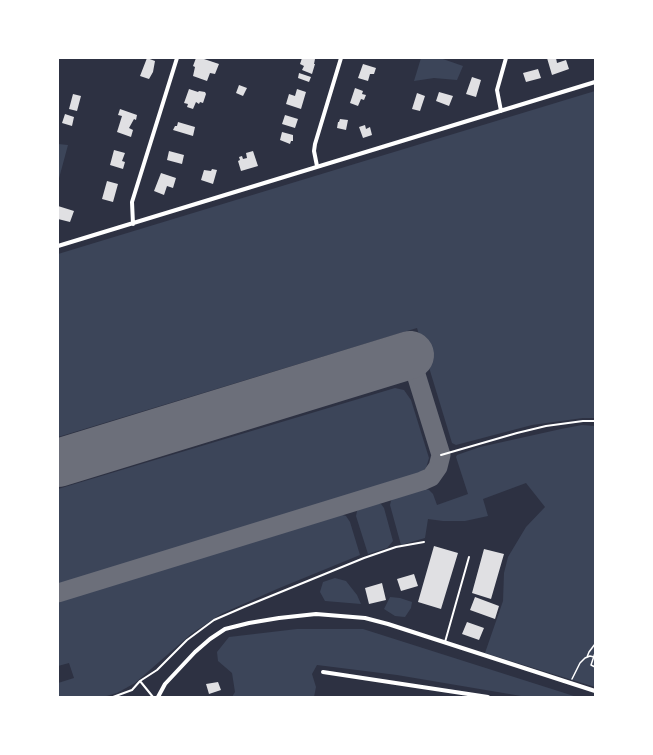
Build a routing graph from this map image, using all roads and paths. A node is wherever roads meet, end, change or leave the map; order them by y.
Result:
1 (177, 58) edge
2 (341, 58) edge
3 (506, 58) edge
4 (595, 82) edge
5 (501, 111) junction
6 (317, 166) junction
7 (133, 224) junction
8 (58, 246) edge
9 (595, 421) edge
10 (441, 455) dead end
11 (424, 542) dead end
12 (469, 557) dead end
13 (445, 642) junction
14 (595, 644) edge
15 (595, 653) edge
16 (587, 657) junction
17 (594, 657) junction
18 (595, 667) edge
19 (323, 672) dead end
20 (140, 681) junction
21 (571, 683) junction
22 (595, 692) edge
23 (113, 697) edge
24 (153, 697) edge
25 (158, 697) edge
26 (488, 697) edge

1 - 7 street
2 - 6 street
3 - 5 street
4 - 5 street
5 - 6 street
6 - 7 street
7 - 8 street
9 - 10 lane
11 - 20 lane
12 - 13 lane
13 - 21 street
13 - 25 street
14 - 16 path
15 - 17 path
16 - 17 path
16 - 21 path
17 - 18 path
19 - 26 street
20 - 23 lane
20 - 24 lane
21 - 22 street

